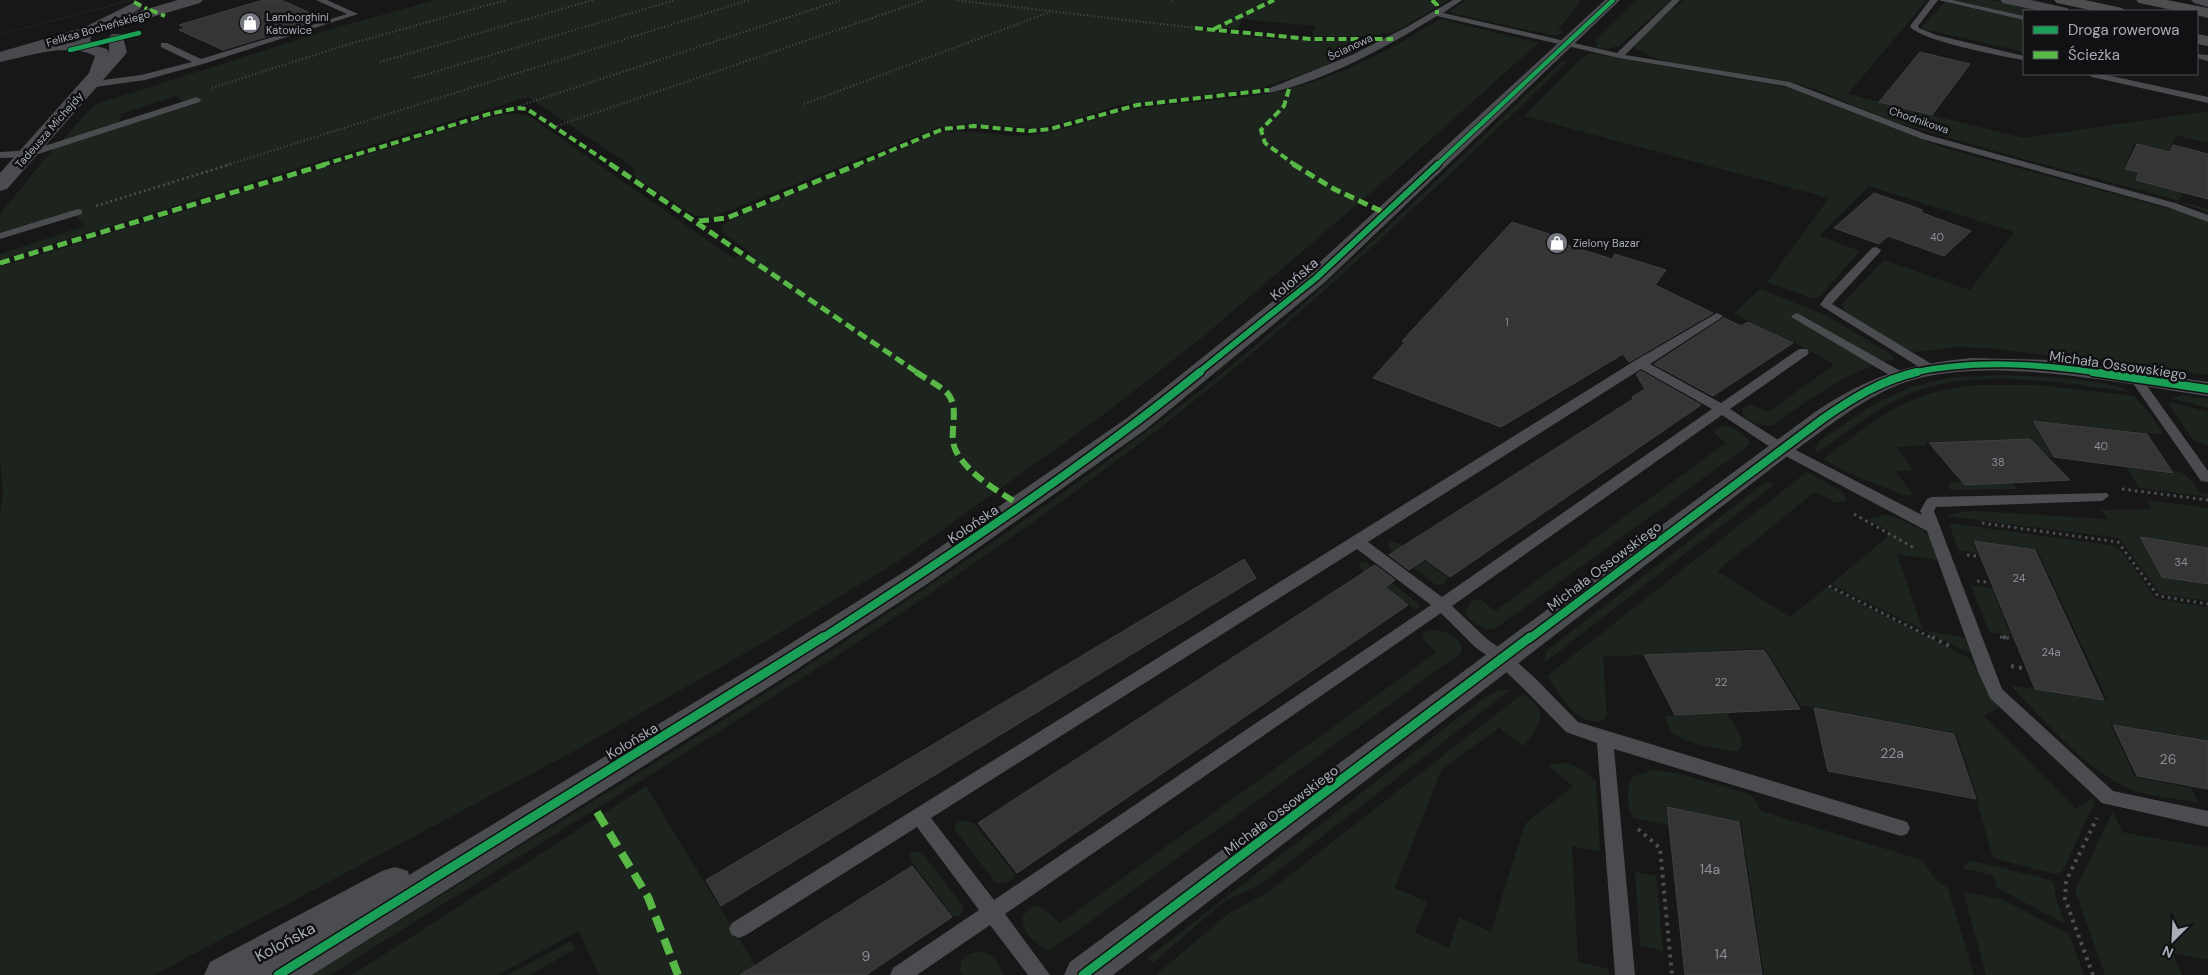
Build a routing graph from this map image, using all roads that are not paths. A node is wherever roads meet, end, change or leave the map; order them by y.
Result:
1 (196, 0) edge
2 (320, 0) edge
3 (1458, 0) edge
4 (1613, 0) edge
5 (1676, 0) edge
6 (1934, 0) edge
7 (1942, 0) edge
8 (2008, 0) edge
9 (2062, 0) edge
10 (2144, 0) edge
11 (2199, 0) edge
12 (2208, 2) edge
13 (136, 6) junction
14 (155, 6) edge
15 (2057, 10) edge
16 (2112, 10) edge
17 (2193, 10) edge
18 (1437, 14) junction
19 (2023, 18) edge
20 (118, 37) junction
21 (86, 39) junction
22 (5, 41) edge
23 (1567, 44) junction
24 (164, 45) dead end
25 (1619, 56) junction
26 (0, 57) edge
27 (2023, 58) edge
28 (200, 62) junction
29 (2096, 75) edge
30 (92, 80) junction
31 (1268, 90) dead end
32 (197, 100) dead end
33 (2208, 100) edge
34 (27, 154) junction
35 (0, 155) edge
36 (0, 185) edge
37 (78, 212) road end
38 (2208, 219) edge
39 (0, 236) edge
40 (1876, 250) dead end
41 (1718, 316) dead end
42 (1798, 316) dead end
43 (1803, 352) dead end
44 (1640, 363) junction
45 (1931, 369) junction
46 (1900, 376) junction
47 (2136, 379) junction
48 (2208, 389) edge
49 (1723, 410) junction
50 (1781, 448) junction
51 (2206, 478) dead end
52 (2102, 496) road end
53 (1932, 527) junction
54 (1358, 542) junction
55 (1442, 605) junction
56 (1502, 658) junction
57 (1605, 739) junction
58 (612, 768) junction
59 (919, 816) junction
60 (2208, 820) edge
61 (1901, 828) dead end
62 (992, 912) junction
63 (740, 929) dead end
64 (223, 975) edge
65 (278, 975) edge
66 (900, 975) edge
67 (1040, 975) edge
68 (1083, 975) edge
69 (1625, 975) edge

1 - 14 main road, Feliksa Bocheńskiego
2 - 28 lane
3 - 18 lane, Ścianowa
4 - 23 street, Kolońska
5 - 25 lane
6 - 27 lane
7 - 19 lane
8 - 15 main road
9 - 16 highway
10 - 17 highway
11 - 12 main road
13 - 14 main road, Feliksa Bocheńskiego
13 - 21 street
13 - 22 main road, Feliksa Bocheńskiego
14 - 20 street
14 - 21 main road, Feliksa Bocheńskiego
18 - 23 lane
18 - 31 lane, Ścianowa
20 - 21 street
20 - 30 street, Tadeusza Michejdy
21 - 22 street
21 - 26 main road, Feliksa Bocheńskiego
21 - 30 street
23 - 25 lane, Chodnikowa
23 - 58 street, Kolońska
24 - 28 lane
25 - 38 lane, Chodnikowa
28 - 30 lane
29 - 33 lane
30 - 34 street, Tadeusza Michejdy
32 - 34 lane
34 - 35 lane
34 - 36 street, Tadeusza Michejdy
37 - 39 lane
40 - 45 lane
41 - 44 lane
42 - 46 lane
43 - 49 lane
44 - 49 lane
44 - 54 lane
45 - 46 street, Michała Ossowskiego
45 - 47 street, Michała Ossowskiego
46 - 50 street, Michała Ossowskiego
47 - 48 street, Michała Ossowskiego
47 - 51 lane, Michała Ossowskiego
49 - 50 lane
49 - 55 lane
50 - 53 lane
50 - 56 street, Michała Ossowskiego
52 - 53 lane
53 - 60 lane
54 - 55 lane
54 - 59 lane
55 - 56 lane
55 - 62 lane
56 - 57 lane
56 - 68 street, Michała Ossowskiego
57 - 61 lane
57 - 69 lane
58 - 64 street, Kolońska
58 - 65 street, Kolońska
59 - 62 lane
59 - 63 lane
62 - 66 lane
62 - 67 lane

